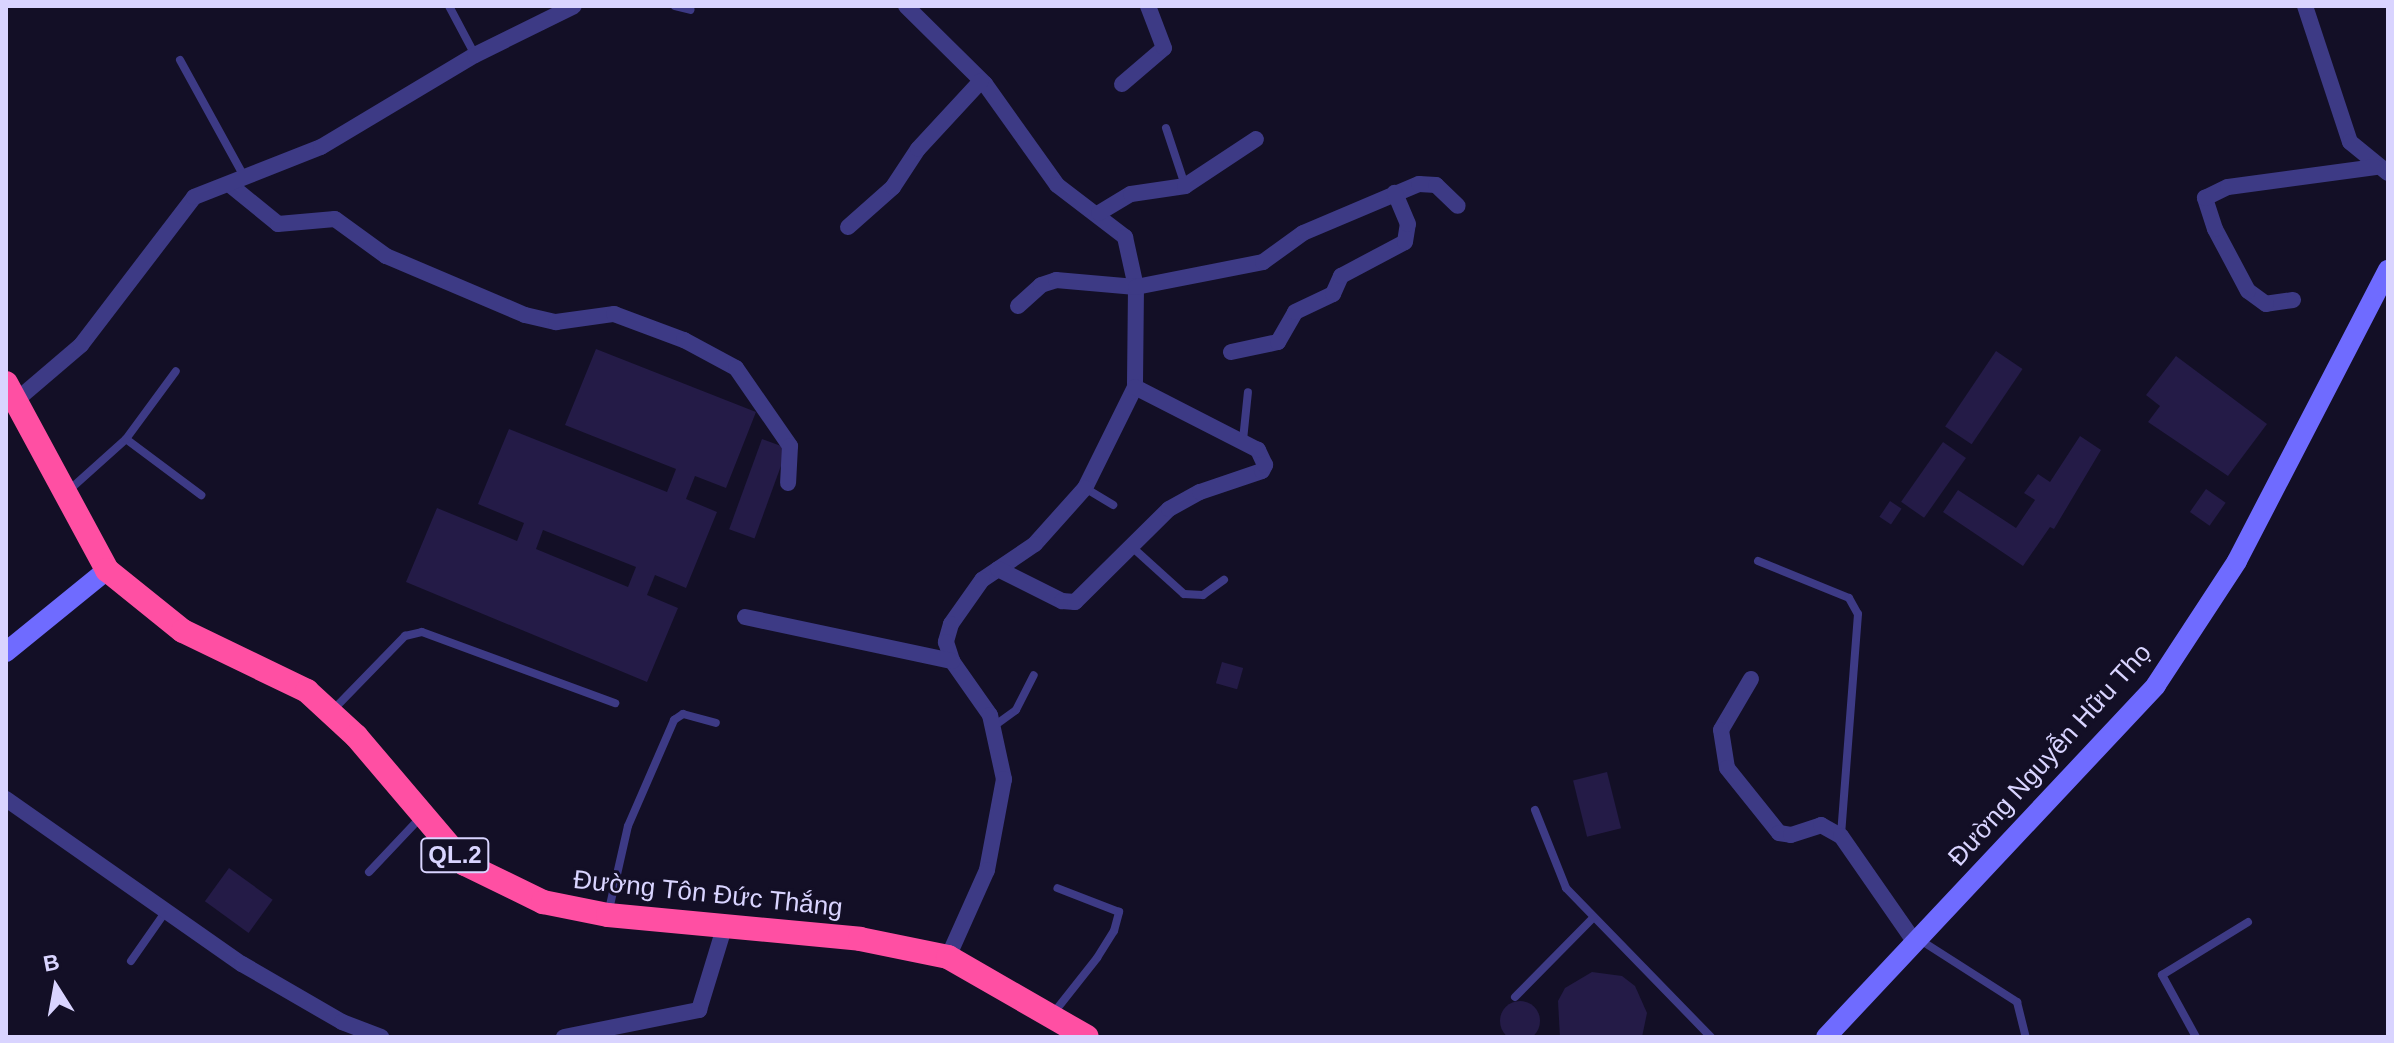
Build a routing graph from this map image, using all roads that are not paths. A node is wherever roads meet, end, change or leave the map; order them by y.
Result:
1 (449, 6) edge
2 (574, 6) edge
3 (675, 6) edge
4 (906, 6) edge
5 (1148, 6) edge
6 (2305, 6) edge
7 (691, 10) dead end
8 (475, 55) junction
9 (180, 60) dead end
10 (981, 81) junction
11 (1122, 84) dead end
12 (1166, 128) dead end
13 (1256, 139) dead end
14 (2382, 170) edge
15 (245, 178) junction
16 (229, 184) junction
17 (1185, 186) junction
18 (1395, 193) junction
19 (1458, 206) dead end
20 (1099, 213) junction
21 (848, 227) dead end
22 (2388, 270) edge
23 (1136, 287) junction
24 (2293, 300) dead end
25 (1018, 306) dead end
26 (1231, 352) dead end
27 (176, 371) dead end
28 (1135, 387) junction
29 (12, 390) edge
30 (1248, 392) dead end
31 (126, 439) junction
32 (1243, 440) junction
33 (788, 483) dead end
34 (1085, 488) junction
35 (67, 492) junction
36 (201, 495) dead end
37 (1113, 505) dead end
38 (1132, 547) junction
39 (1758, 561) dead end
40 (998, 569) junction
41 (107, 570) junction
42 (1224, 580) dead end
43 (745, 617) dead end
44 (6, 652) edge
45 (952, 661) junction
46 (1034, 675) dead end
47 (1751, 679) dead end
48 (615, 703) dead end
49 (331, 711) junction
50 (716, 723) dead end
51 (994, 726) junction
52 (6, 799) edge
53 (1535, 810) dead end
54 (421, 816) junction
55 (1841, 836) junction
56 (369, 872) dead end
57 (1057, 888) dead end
58 (166, 911) junction
59 (608, 915) junction
60 (1594, 917) junction
61 (2248, 922) dead end
62 (724, 928) junction
63 (1915, 939) junction
64 (948, 957) junction
65 (131, 961) dead end
66 (1515, 997) dead end
67 (1051, 1016) junction
68 (381, 1037) edge
69 (564, 1037) edge
70 (1087, 1037) edge
71 (1711, 1037) edge
72 (1826, 1037) edge
73 (2026, 1037) edge
74 (2196, 1037) edge

1 - 8 lane
2 - 8 street
3 - 7 lane
4 - 10 street
5 - 11 street
6 - 14 street
8 - 15 street
9 - 15 lane
10 - 20 street
10 - 21 street
12 - 17 lane
13 - 17 street
14 - 24 street
15 - 16 street
16 - 29 street
16 - 33 street
17 - 20 street
18 - 19 street
18 - 23 street
18 - 26 street
20 - 23 street
22 - 63 main road, Đường Nguyễn Hữu Thọ
23 - 25 street
23 - 28 street
27 - 31 lane
28 - 32 street
28 - 34 street
29 - 35 highway, Đường Tôn Đức Thắng / QL.2
30 - 32 lane
31 - 35 lane
31 - 36 lane
32 - 38 street
34 - 37 lane
34 - 40 street
35 - 41 highway, Đường Tôn Đức Thắng / QL.2
38 - 40 street
38 - 42 lane
39 - 55 lane
40 - 45 street
41 - 44 main road
41 - 49 highway, Đường Tôn Đức Thắng / QL.2
43 - 45 street
45 - 51 street
46 - 51 lane
47 - 55 street
48 - 49 lane
49 - 54 highway, Đường Tôn Đức Thắng / QL.2
50 - 59 lane
51 - 64 street
52 - 58 street
53 - 60 lane
54 - 56 lane
54 - 59 highway, Đường Tôn Đức Thắng / QL.2
55 - 63 street
57 - 67 lane
58 - 65 lane
58 - 68 street
59 - 62 highway, Đường Tôn Đức Thắng / QL.2
60 - 66 lane
60 - 71 lane
61 - 74 lane
62 - 64 highway, Đường Tôn Đức Thắng / QL.2
62 - 69 street
63 - 72 main road, Đường Nguyễn Hữu Thọ
63 - 73 lane
64 - 67 highway, Đường Tôn Đức Thắng / QL.2
67 - 70 highway, Đường Tôn Đức Thắng / QL.2

